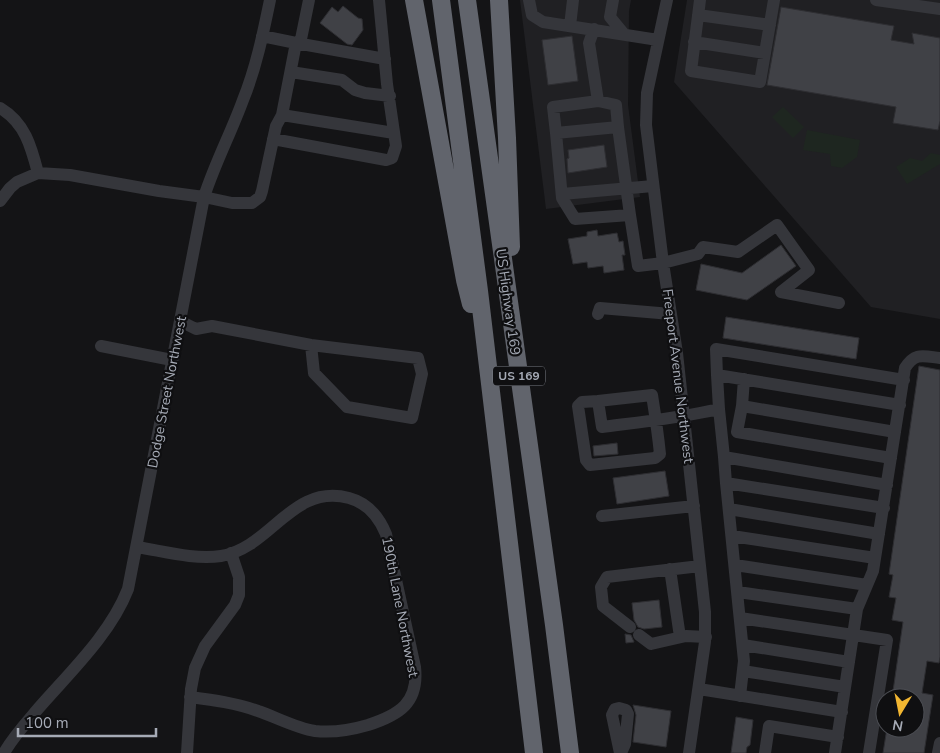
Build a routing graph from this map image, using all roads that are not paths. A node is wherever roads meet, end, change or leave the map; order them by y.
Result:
1 (270, 0) edge
2 (309, 0) edge
3 (379, 0) edge
4 (414, 0) edge
5 (441, 0) edge
6 (467, 0) edge
7 (499, 0) edge
8 (529, 0) edge
9 (573, 0) edge
10 (613, 0) edge
11 (667, 0) edge
12 (700, 0) edge
13 (774, 0) edge
14 (876, 0) edge
15 (940, 10) edge
16 (698, 15) junction
17 (770, 25) junction
18 (570, 26) junction
19 (594, 30) junction
20 (624, 34) junction
21 (262, 36) junction
22 (658, 40) junction
23 (694, 42) junction
24 (298, 44) junction
25 (765, 53) junction
26 (385, 60) junction
27 (291, 72) junction
28 (390, 96) junction
29 (598, 101) junction
30 (0, 108) edge
31 (282, 115) junction
32 (618, 127) junction
33 (394, 134) junction
34 (556, 134) junction
35 (273, 139) junction
36 (38, 173) junction
37 (653, 186) junction
38 (626, 188) junction
39 (562, 194) junction
40 (204, 197) junction
41 (0, 201) edge
42 (630, 215) junction
43 (663, 263) junction
44 (838, 303) dead end
45 (598, 314) dead end
46 (671, 314) junction
47 (180, 321) junction
48 (514, 342) junction
49 (311, 345) junction
50 (101, 346) dead end
51 (940, 358) edge
52 (172, 360) junction
53 (717, 375) junction
54 (744, 379) junction
55 (904, 380) junction
56 (490, 382) junction
57 (598, 401) junction
58 (900, 405) junction
59 (742, 406) junction
60 (719, 409) junction
61 (684, 417) junction
62 (656, 420) junction
63 (737, 432) junction
64 (895, 432) junction
65 (722, 434) junction
66 (724, 457) junction
67 (891, 458) junction
68 (726, 483) junction
69 (887, 484) junction
70 (694, 506) junction
71 (884, 508) junction
72 (729, 509) junction
73 (602, 516) dead end
74 (879, 534) junction
75 (732, 536) junction
76 (137, 547) junction
77 (231, 553) junction
78 (876, 558) junction
79 (735, 565) junction
80 (700, 566) junction
81 (670, 569) junction
82 (867, 585) junction
83 (738, 592) junction
84 (857, 609) junction
85 (740, 618) junction
86 (853, 635) junction
87 (680, 637) junction
88 (706, 637) junction
89 (743, 645) junction
90 (849, 662) junction
91 (743, 671) junction
92 (846, 687) junction
93 (699, 689) junction
94 (190, 696) junction
95 (740, 696) junction
96 (842, 712) junction
97 (838, 737) junction
98 (940, 743) edge
99 (4, 753) edge
100 (187, 753) edge
101 (534, 753) edge
102 (570, 753) edge
103 (689, 753) edge
104 (764, 753) edge
105 (835, 753) edge
106 (869, 753) edge
107 (938, 753) edge

1 - 21 street, Dodge Street Northwest
2 - 24 street
3 - 26 street
4 - 56 highway
5 - 56 highway, US Highway 169 / US 169
6 - 48 highway, US Highway 169 / US 169
7 - 48 highway
8 - 18 street
9 - 18 street
10 - 20 street
11 - 22 street, Freeport Avenue Northwest
12 - 16 street
13 - 17 street
14 - 15 street
16 - 17 street
16 - 23 street
17 - 25 street
18 - 19 street
19 - 20 street
19 - 29 street
20 - 22 street
21 - 24 street
21 - 40 street, Dodge Street Northwest
22 - 37 street, Freeport Avenue Northwest
23 - 25 street
23 - 25 street
24 - 26 street
24 - 27 street
26 - 28 street
27 - 28 street
27 - 31 street
28 - 33 street
29 - 32 street
29 - 34 street
30 - 36 street
31 - 33 street
31 - 35 street
32 - 34 street
32 - 38 street
33 - 35 street
34 - 39 street
35 - 40 street
36 - 40 street
36 - 41 street
37 - 38 street
37 - 43 street, Freeport Avenue Northwest
38 - 39 street
38 - 42 street
39 - 42 street
40 - 47 street, Dodge Street Northwest
42 - 43 street
43 - 44 street
43 - 46 street, Freeport Avenue Northwest
45 - 46 street
46 - 61 street, Freeport Avenue Northwest
47 - 49 street
47 - 52 street, Dodge Street Northwest
48 - 102 highway, US Highway 169 / US 169
49 - 49 street
50 - 52 street
51 - 55 street
52 - 76 street, Dodge Street Northwest
53 - 54 street
53 - 55 street
53 - 60 street
54 - 58 street
54 - 59 street
55 - 58 street
56 - 101 highway, US Highway 169 / US 169
57 - 62 street
57 - 62 street
57 - 62 street
58 - 64 street
59 - 63 street
59 - 64 street
60 - 61 street
60 - 65 street
61 - 62 street
61 - 70 street, Freeport Avenue Northwest
63 - 65 street
63 - 67 street
64 - 67 street
65 - 66 street
66 - 68 street
66 - 69 street
67 - 69 street
68 - 71 street
68 - 72 street
69 - 71 street
70 - 73 street
70 - 80 street, Freeport Avenue Northwest
71 - 74 street
72 - 74 street
72 - 75 street
74 - 78 street
75 - 78 street
75 - 79 street
76 - 77 street, 190th Lane Northwest
76 - 99 street, Dodge Street Northwest
77 - 94 street
77 - 94 street, 190th Lane Northwest
78 - 82 street
79 - 82 street
79 - 83 street
80 - 81 street
80 - 88 street, Freeport Avenue Northwest
81 - 87 street
81 - 87 street
82 - 84 street
83 - 84 street
83 - 85 street
84 - 86 street
85 - 86 street
85 - 89 street
86 - 90 street
86 - 106 street
87 - 88 street
88 - 93 street, Freeport Avenue Northwest
89 - 90 street
89 - 91 street
90 - 92 street
91 - 92 street
91 - 95 street
92 - 96 street
93 - 95 street
93 - 103 street, Freeport Avenue Northwest
94 - 100 street
95 - 96 street
96 - 97 street
97 - 104 street
97 - 105 street
98 - 107 street

